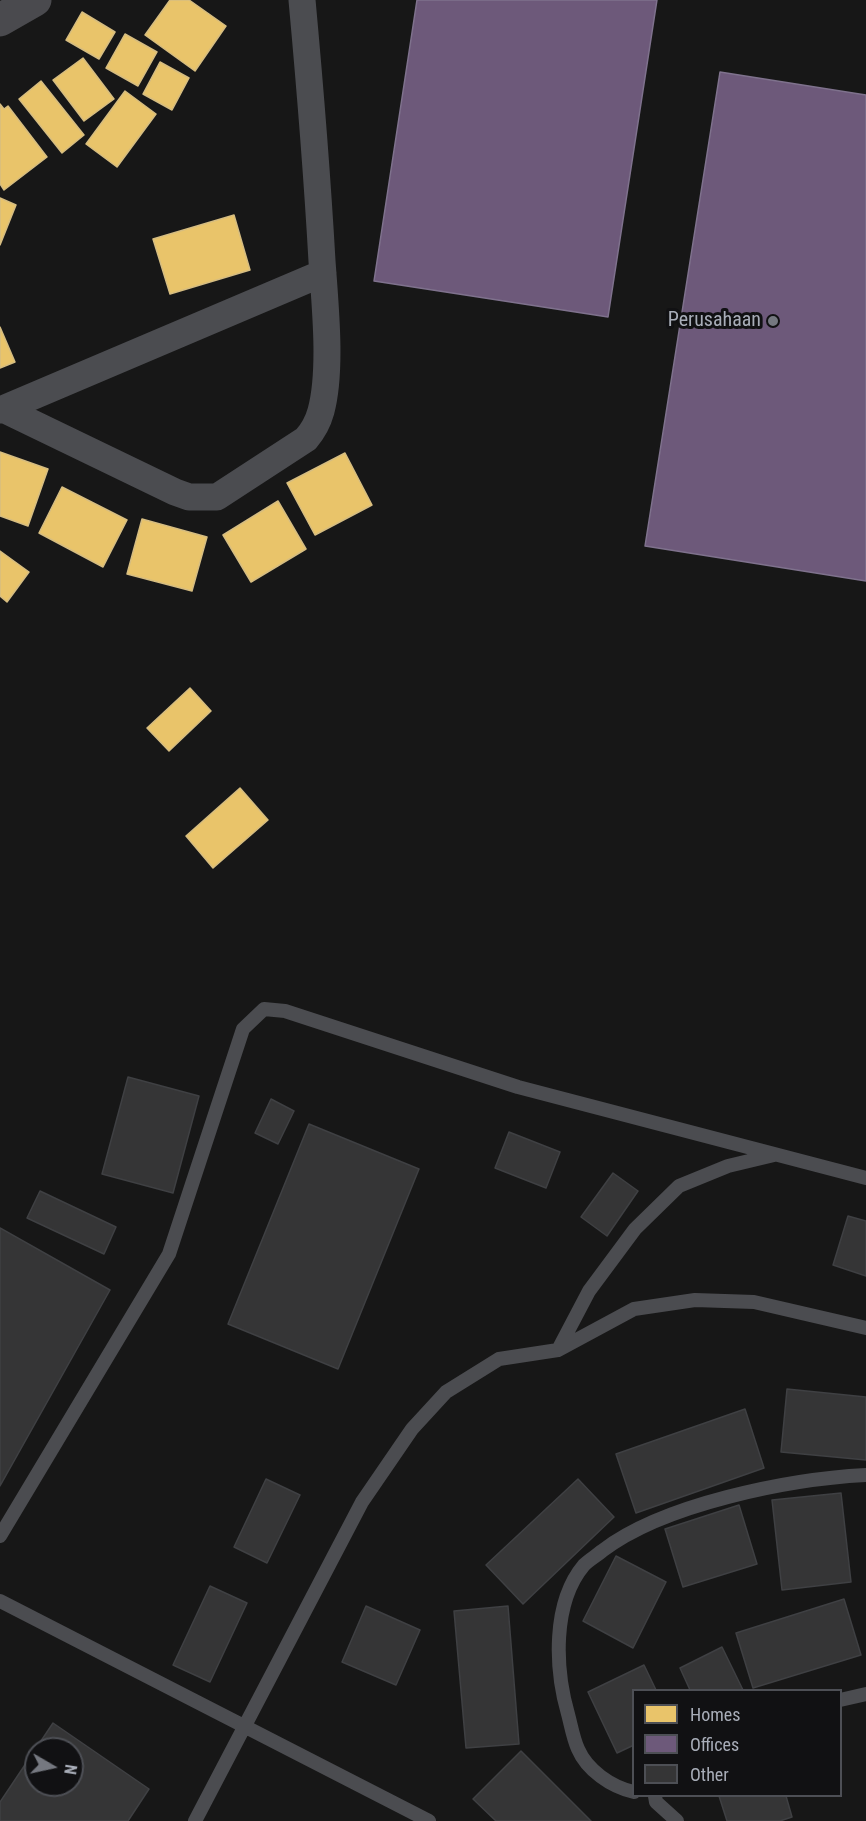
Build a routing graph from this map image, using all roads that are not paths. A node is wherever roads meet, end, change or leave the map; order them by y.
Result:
1 (35, 0) edge
2 (302, 0) edge
3 (0, 20) edge
4 (323, 273) junction
5 (1, 410) edge
6 (776, 1154) junction
7 (866, 1178) edge
8 (866, 1328) edge
9 (558, 1350) junction
10 (866, 1475) edge
11 (0, 1536) edge
12 (0, 1601) edge
13 (866, 1694) edge
14 (842, 1700) edge
15 (245, 1726) junction
16 (632, 1792) edge
17 (653, 1797) edge
18 (195, 1821) edge
19 (429, 1821) edge
20 (677, 1821) edge

1 - 3 street
2 - 4 street
4 - 5 street
4 - 5 street
6 - 7 lane
6 - 9 lane
6 - 11 lane
8 - 9 lane
9 - 15 lane
10 - 16 lane
12 - 15 lane
13 - 14 lane
15 - 18 lane
15 - 19 lane
17 - 20 lane

